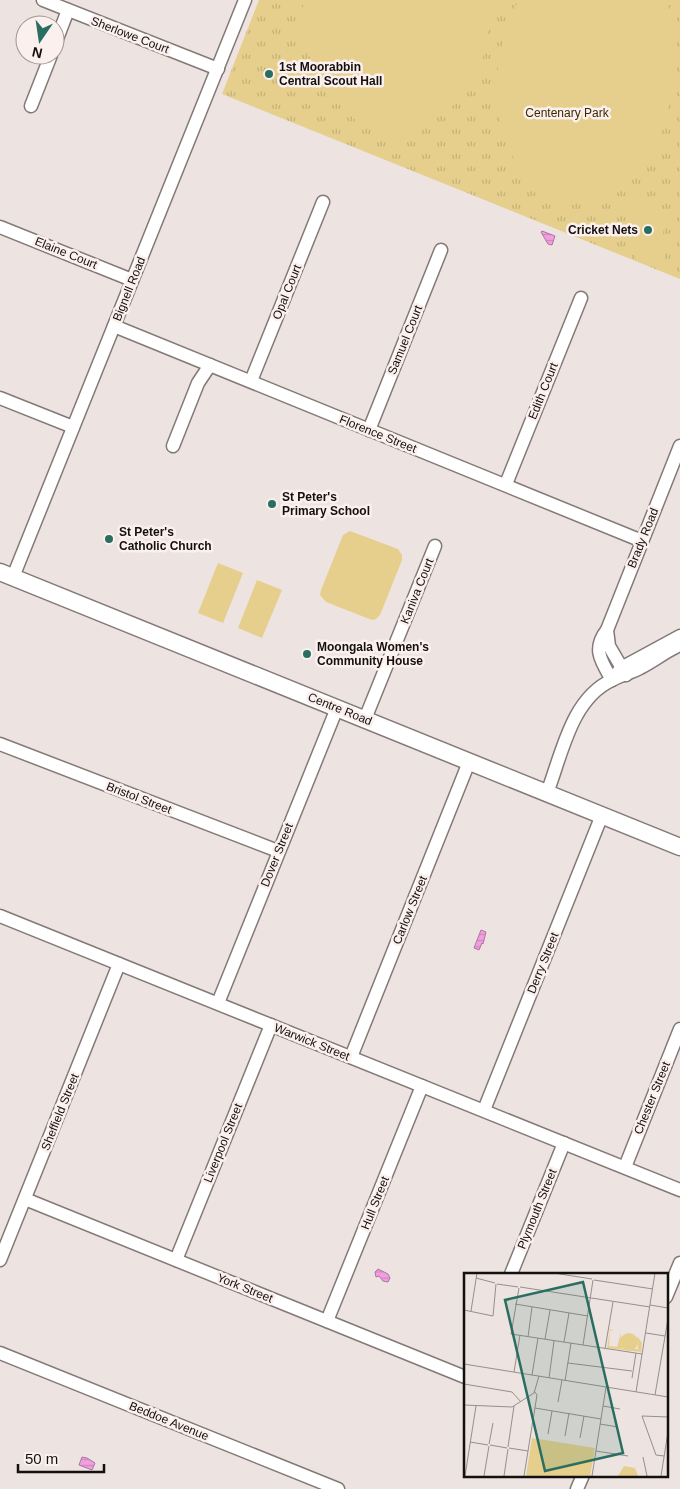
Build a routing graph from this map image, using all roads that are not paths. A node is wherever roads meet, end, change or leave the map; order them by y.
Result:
1 (43, 0) edge
2 (245, 0) edge
3 (68, 10) junction
4 (65, 18) edge
5 (47, 65) edge
6 (218, 69) junction
7 (31, 106) dead end
8 (323, 202) dead end
9 (0, 227) edge
10 (441, 250) dead end
11 (132, 280) junction
12 (581, 298) dead end
13 (114, 326) junction
14 (210, 365) junction
15 (251, 381) junction
16 (0, 398) edge
17 (73, 427) junction
18 (369, 430) junction
19 (173, 446) dead end
20 (680, 446) edge
21 (506, 484) junction
22 (642, 541) junction
23 (435, 546) dead end
24 (7, 575) edge
25 (607, 630) junction
26 (680, 636) edge
27 (680, 645) edge
28 (624, 672) junction
29 (612, 680) junction
30 (337, 708) junction
31 (365, 719) junction
32 (0, 744) edge
33 (469, 762) junction
34 (547, 793) junction
35 (602, 815) junction
36 (680, 847) edge
37 (278, 851) junction
38 (0, 916) edge
39 (119, 964) junction
40 (218, 1004) junction
41 (271, 1025) junction
42 (680, 1029) edge
43 (351, 1058) junction
44 (422, 1086) junction
45 (484, 1110) junction
46 (564, 1143) junction
47 (625, 1168) junction
48 (680, 1190) edge
49 (25, 1199) junction
50 (0, 1260) edge
51 (176, 1260) junction
52 (680, 1263) edge
53 (511, 1273) edge
54 (668, 1292) edge
55 (327, 1321) junction
56 (0, 1353) edge
57 (464, 1377) edge
58 (583, 1476) edge
59 (338, 1489) edge
60 (577, 1489) edge

1 - 3 street, Sherlowe Court
2 - 6 street, Bignell Road
3 - 4 street
3 - 6 street, Sherlowe Court
5 - 7 street
6 - 11 street, Bignell Road
8 - 15 street, Opal Court
9 - 11 street, Elaine Court
10 - 18 street, Samuel Court
11 - 13 street, Bignell Road
12 - 21 street, Edith Court
13 - 14 street, Florence Street
13 - 17 street, Bignell Road
14 - 15 street, Florence Street
14 - 19 street
15 - 18 street, Florence Street
16 - 17 street
17 - 24 street, Bignell Road
18 - 21 street, Florence Street
20 - 22 street, Brady Road
21 - 22 street, Florence Street
22 - 25 street, Brady Road
23 - 31 street, Kaniva Court
24 - 30 main road, Centre Road
25 - 28 street
25 - 29 street, Brady Road
26 - 28 street
27 - 28 street
28 - 29 street
29 - 34 street
30 - 31 main road, Centre Road
30 - 37 street, Dover Street
31 - 33 main road, Centre Road
32 - 37 street, Bristol Street
33 - 34 main road, Centre Road
33 - 43 street, Carlow Street
34 - 35 main road, Centre Road
35 - 36 main road, Centre Road
35 - 45 street, Derry Street
37 - 40 street, Dover Street
38 - 39 street, Warwick Street
39 - 40 street, Warwick Street
39 - 49 street, Sheffield Street
40 - 41 street, Warwick Street
41 - 43 street, Warwick Street
41 - 51 street, Liverpool Street
42 - 47 street, Chester Street
43 - 44 street, Warwick Street
44 - 45 street, Warwick Street
44 - 55 street, Hull Street
45 - 46 street, Warwick Street
46 - 47 street, Warwick Street
46 - 53 street, Plymouth Street
47 - 48 street, Warwick Street
49 - 50 street, Sheffield Street
49 - 51 street, York Street
51 - 55 street, York Street
52 - 54 street
55 - 57 street, York Street
56 - 59 street, Beddoe Avenue
58 - 60 street

